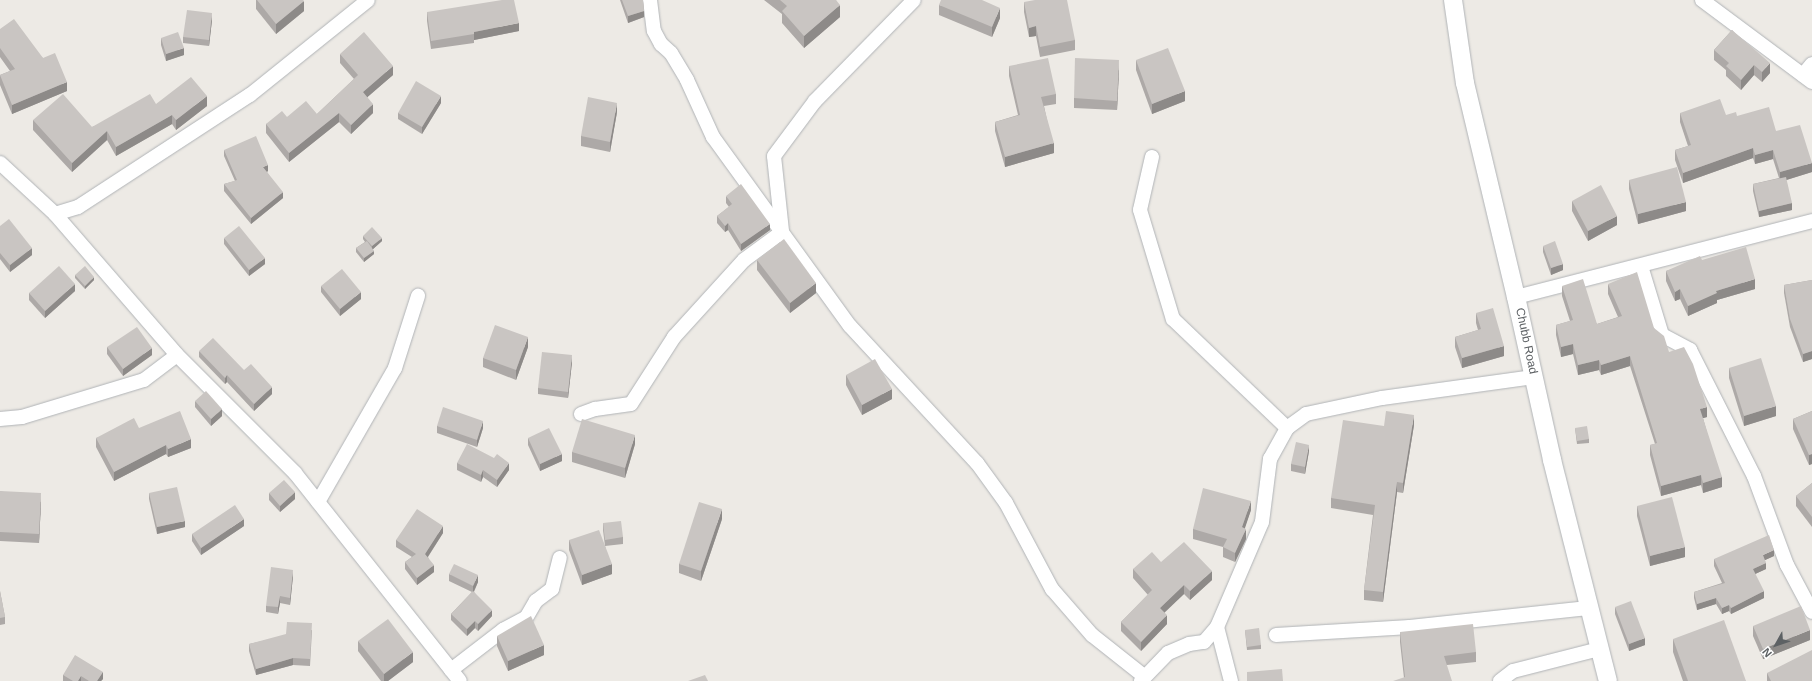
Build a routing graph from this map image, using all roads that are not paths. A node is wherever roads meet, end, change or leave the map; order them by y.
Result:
1 (368, 0) edge
2 (650, 0) edge
3 (914, 0) edge
4 (1453, 0) edge
5 (1702, 0) edge
6 (1812, 64) edge
7 (1808, 79) edge
8 (1152, 158) dead end
9 (0, 163) edge
10 (55, 214) junction
11 (1812, 221) edge
12 (782, 232) junction
13 (1641, 266) junction
14 (418, 296) dead end
15 (1516, 297) junction
16 (177, 355) junction
17 (1534, 377) junction
18 (581, 414) dead end
19 (0, 419) edge
20 (1287, 428) junction
21 (318, 502) junction
22 (560, 558) dead end
23 (1588, 608) junction
24 (1812, 612) edge
25 (1217, 627) junction
26 (1276, 635) dead end
27 (1599, 649) junction
28 (451, 670) junction
29 (1143, 679) edge
30 (460, 681) edge
31 (1231, 681) edge
32 (1500, 681) edge
33 (1608, 681) edge

1 - 10 street
2 - 12 street
3 - 12 street
4 - 15 street, Chubb Road
5 - 7 street
6 - 7 street
8 - 20 street
9 - 10 street
10 - 16 street
11 - 13 street
12 - 18 street
12 - 29 street
13 - 15 street
13 - 24 street
14 - 21 street
15 - 17 street, Chubb Road
16 - 19 street
16 - 21 street
17 - 20 street
17 - 23 street, Chubb Road
20 - 25 street
21 - 28 street
22 - 28 street
23 - 26 street
23 - 27 street, Chubb Road
25 - 29 street
25 - 31 street
27 - 32 street
27 - 33 street, Chubb Road
28 - 30 street

